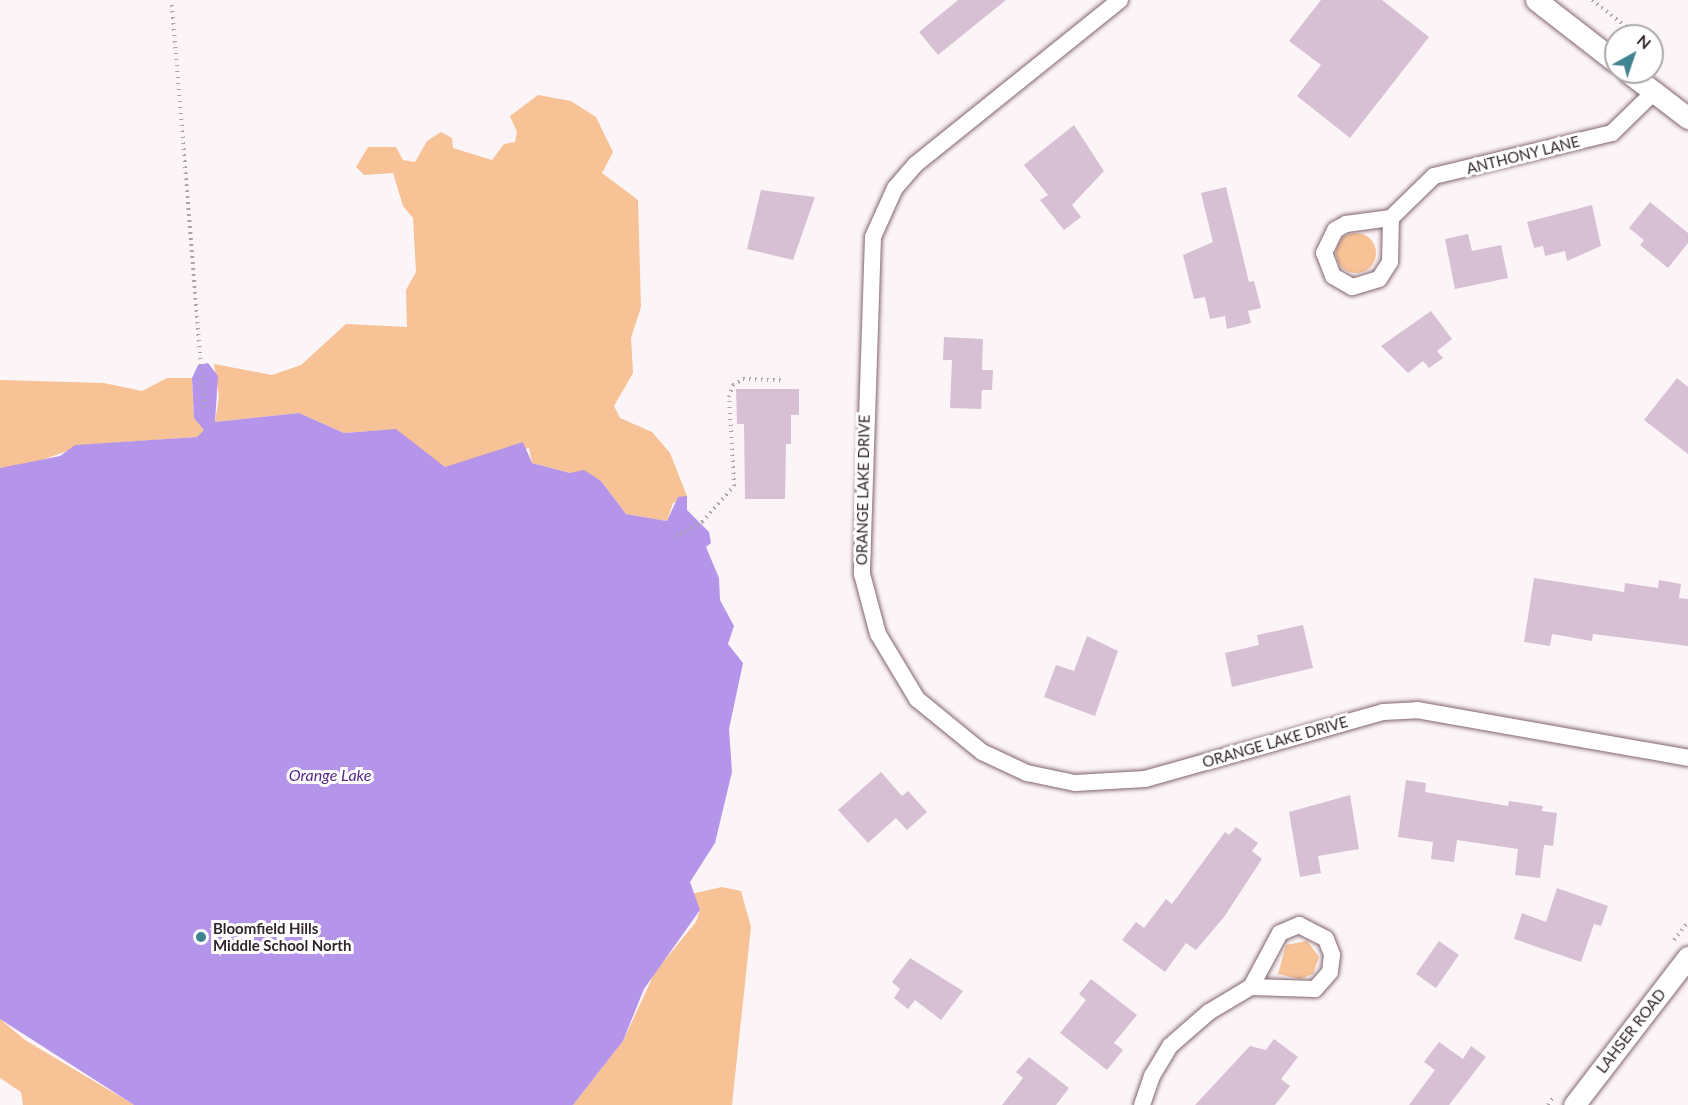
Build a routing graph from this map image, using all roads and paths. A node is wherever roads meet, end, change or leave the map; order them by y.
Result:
1 (1120, 0) edge
2 (1536, 0) edge
3 (1592, 0) edge
4 (172, 6) dead end
5 (1623, 24) edge
6 (1604, 53) edge
7 (1664, 68) edge
8 (1669, 77) dead end
9 (1644, 84) edge
10 (1654, 92) junction
11 (1688, 118) edge
12 (1390, 218) junction
13 (781, 380) dead end
14 (205, 411) dead end
15 (675, 537) dead end
16 (1688, 758) edge
17 (1688, 957) edge
18 (1251, 987) junction
19 (1143, 1105) edge
20 (1574, 1105) edge

1 - 16 street, ORANGE LAKE DRIVE
2 - 6 street
3 - 5 path
4 - 14 path
7 - 8 path
9 - 10 street
10 - 11 street
10 - 12 street, ANTHONY LANE
12 - 12 street
13 - 15 path
17 - 20 street, LAHSER ROAD
18 - 18 street
18 - 19 street

